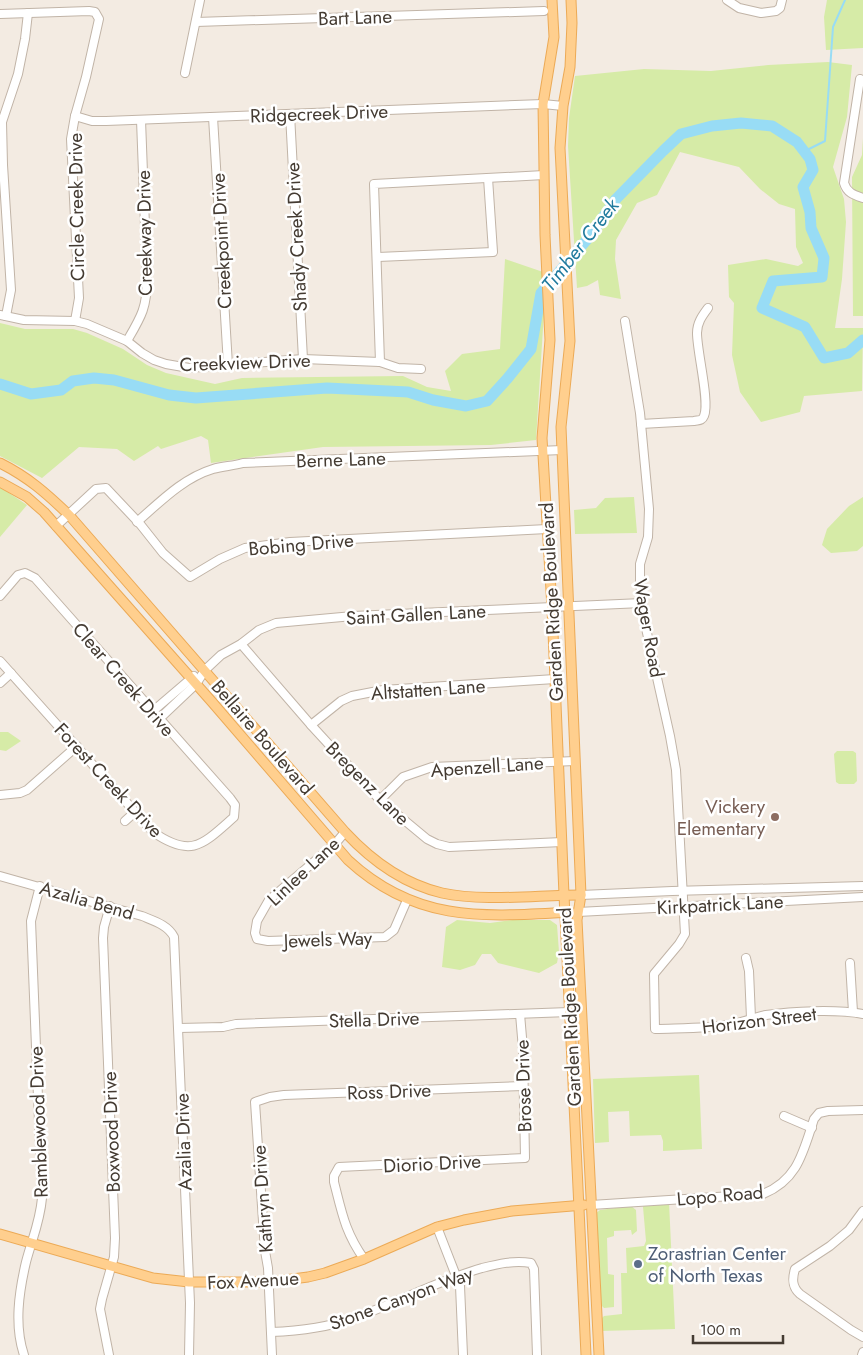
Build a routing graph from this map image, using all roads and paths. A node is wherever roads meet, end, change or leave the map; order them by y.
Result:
1 (200, 0) edge
2 (552, 0) edge
3 (571, 0) edge
4 (727, 0) edge
5 (781, 4) edge
6 (544, 11) dead end
7 (28, 13) junction
8 (0, 14) edge
9 (196, 22) junction
10 (185, 73) dead end
11 (860, 79) dead end
12 (543, 104) junction
13 (563, 106) junction
14 (290, 114) junction
15 (75, 116) junction
16 (213, 117) junction
17 (141, 120) junction
18 (544, 175) junction
19 (488, 178) junction
20 (863, 198) edge
21 (378, 257) junction
22 (708, 308) dead end
23 (3, 316) edge
24 (75, 321) junction
25 (625, 321) dead end
26 (127, 341) junction
27 (303, 359) junction
28 (380, 362) junction
29 (228, 365) junction
30 (421, 369) dead end
31 (641, 424) junction
32 (562, 450) junction
33 (543, 451) junction
34 (0, 463) edge
35 (0, 482) edge
36 (69, 515) junction
37 (137, 522) junction
38 (56, 526) junction
39 (547, 528) junction
40 (0, 596) edge
41 (642, 603) junction
42 (568, 607) junction
43 (552, 608) junction
44 (241, 644) junction
45 (0, 661) edge
46 (205, 670) junction
47 (11, 673) junction
48 (555, 679) junction
49 (193, 681) junction
50 (0, 683) edge
51 (153, 711) junction
52 (159, 719) junction
53 (311, 725) junction
54 (77, 746) junction
55 (575, 761) junction
56 (558, 762) junction
57 (0, 795) edge
58 (380, 800) junction
59 (135, 812) junction
60 (234, 817) joint
61 (125, 821) dead end
62 (346, 832) junction
63 (562, 842) junction
64 (335, 844) junction
65 (0, 876) edge
66 (40, 886) junction
67 (863, 886) edge
68 (682, 890) junction
69 (564, 895) junction
70 (581, 895) junction
71 (863, 897) edge
72 (407, 900) junction
73 (110, 906) junction
74 (683, 906) junction
75 (564, 912) junction
76 (578, 912) junction
77 (171, 930) joint
78 (257, 939) joint
79 (746, 958) dead end
80 (850, 963) dead end
81 (569, 1012) junction
82 (854, 1012) junction
83 (520, 1014) junction
84 (863, 1014) edge
85 (751, 1018) junction
86 (179, 1028) junction
87 (655, 1029) joint
88 (585, 1061) junction
89 (523, 1086) junction
90 (255, 1102) joint
91 (863, 1110) edge
92 (784, 1116) dead end
93 (812, 1128) junction
94 (525, 1158) joint
95 (591, 1204) junction
96 (578, 1206) junction
97 (863, 1211) edge
98 (437, 1227) junction
99 (0, 1234) edge
100 (32, 1244) junction
101 (364, 1259) junction
102 (111, 1267) junction
103 (457, 1275) junction
104 (189, 1282) junction
105 (269, 1282) junction
106 (271, 1332) junction
107 (863, 1337) edge
108 (24, 1355) edge
109 (109, 1355) edge
110 (190, 1355) edge
111 (272, 1355) edge
112 (463, 1355) edge
113 (537, 1355) edge
114 (586, 1355) edge
115 (599, 1355) edge

1 - 9 street
2 - 12 main road, Garden Ridge Boulevard
3 - 13 main road, Garden Ridge Boulevard
4 - 5 street
6 - 9 street, Bart Lane
7 - 8 street, Circle Creek Drive
7 - 15 street, Circle Creek Drive
7 - 23 street
9 - 10 street
11 - 20 street
12 - 13 street, Ridgecreek Drive
12 - 14 street, Ridgecreek Drive
12 - 18 main road, Garden Ridge Boulevard
13 - 32 main road, Garden Ridge Boulevard
14 - 16 street, Ridgecreek Drive
14 - 27 street, Shady Creek Drive
15 - 17 street, Ridgecreek Drive
15 - 24 street, Circle Creek Drive
16 - 17 street, Ridgecreek Drive
16 - 29 street, Creekpoint Drive
17 - 26 street, Creekway Drive
18 - 19 street
18 - 33 main road, Garden Ridge Boulevard
19 - 21 street
19 - 21 street
21 - 28 street
22 - 31 street
23 - 24 street, Creekview Drive
24 - 26 street, Creekview Drive
25 - 31 street, Wager Road
26 - 29 street, Creekview Drive
27 - 28 street, Creekview Drive
27 - 29 street, Creekview Drive
28 - 30 street, Creekview Drive
31 - 41 street, Wager Road
32 - 33 street, Berne Lane
32 - 42 main road, Garden Ridge Boulevard
33 - 37 street, Berne Lane
33 - 39 main road, Garden Ridge Boulevard
34 - 36 main road, Bellaire Boulevard
35 - 38 main road, Bellaire Boulevard
36 - 37 street, Bobing Drive
36 - 38 street, Bobing Drive
36 - 46 main road, Bellaire Boulevard
37 - 39 street, Bobing Drive
38 - 49 main road, Bellaire Boulevard
39 - 43 main road, Garden Ridge Boulevard
40 - 51 street, Clear Creek Drive
41 - 42 street, Saint Gallen Lane
41 - 68 street, Wager Road
42 - 43 street, Saint Gallen Lane
42 - 55 main road, Garden Ridge Boulevard
43 - 44 street, Saint Gallen Lane
43 - 48 main road, Garden Ridge Boulevard
44 - 46 street, Saint Gallen Lane
44 - 53 street, Bregenz Lane
45 - 47 street, Forest Creek Drive
46 - 49 street, Saint Gallen Lane
46 - 62 main road, Bellaire Boulevard
47 - 50 street
47 - 54 street, Forest Creek Drive
48 - 53 street, Altstatten Lane
48 - 56 main road, Garden Ridge Boulevard
49 - 51 street
49 - 52 street
49 - 64 main road, Bellaire Boulevard
51 - 52 street, Clear Creek Drive
52 - 60 street, Clear Creek Drive
53 - 58 street, Bregenz Lane
54 - 57 street
54 - 59 street, Forest Creek Drive
55 - 56 street, Apenzell Lane
55 - 70 main road, Garden Ridge Boulevard
56 - 58 street, Apenzell Lane
56 - 63 main road, Garden Ridge Boulevard
58 - 63 street, Bregenz Lane
59 - 60 street, Forest Creek Drive
59 - 61 street
62 - 64 street, Linlee Lane
62 - 69 main road, Bellaire Boulevard
63 - 69 main road, Garden Ridge Boulevard
64 - 72 main road, Bellaire Boulevard
64 - 78 street, Linlee Lane
65 - 66 street, Azalia Bend
66 - 73 street, Azalia Bend
66 - 100 street, Ramblewood Drive
67 - 68 street, Kirkpatrick Lane
68 - 70 street, Kirkpatrick Lane
68 - 74 street, Wager Road
69 - 70 main road, Bellaire Boulevard
69 - 75 main road, Garden Ridge Boulevard
70 - 76 main road, Garden Ridge Boulevard
71 - 74 street, Kirkpatrick Lane
72 - 75 main road, Bellaire Boulevard
72 - 78 street, Jewels Way
73 - 77 street, Azalia Bend
73 - 102 street, Boxwood Drive
74 - 76 street, Kirkpatrick Lane
74 - 87 street, Wager Road
75 - 76 main road, Bellaire Boulevard
75 - 81 main road, Garden Ridge Boulevard
76 - 88 main road, Garden Ridge Boulevard
77 - 86 street, Azalia Drive
79 - 85 street
80 - 82 street
81 - 83 street, Stella Drive
81 - 88 main road
81 - 96 main road, Garden Ridge Boulevard
82 - 84 street, Horizon Street
82 - 85 street, Horizon Street
83 - 86 street, Stella Drive
83 - 89 street, Brose Drive
85 - 87 street, Horizon Street
86 - 104 street, Azalia Drive
88 - 95 main road, Garden Ridge Boulevard
89 - 90 street, Ross Drive
89 - 94 street, Brose Drive
90 - 105 street, Kathryn Drive
91 - 93 street, Lopo Road
92 - 93 street
93 - 95 street, Lopo Road
94 - 101 street, Diorio Drive
95 - 96 main road, Fox Avenue
95 - 115 main road, Garden Ridge Boulevard
96 - 98 main road, Fox Avenue
96 - 114 main road, Garden Ridge Boulevard
97 - 107 street
98 - 101 main road, Fox Avenue
98 - 103 street
99 - 100 main road, Fox Avenue
100 - 102 main road, Fox Avenue
100 - 108 street, Ramblewood Drive
101 - 105 main road, Fox Avenue
102 - 104 main road, Fox Avenue
102 - 109 street, Boxwood Drive
103 - 106 street, Stone Canyon Way
103 - 112 street
103 - 113 street, Stone Canyon Way
104 - 105 main road, Fox Avenue
104 - 110 street, Azalia Drive
105 - 106 street, Kathryn Drive
106 - 111 street, Kathryn Drive

